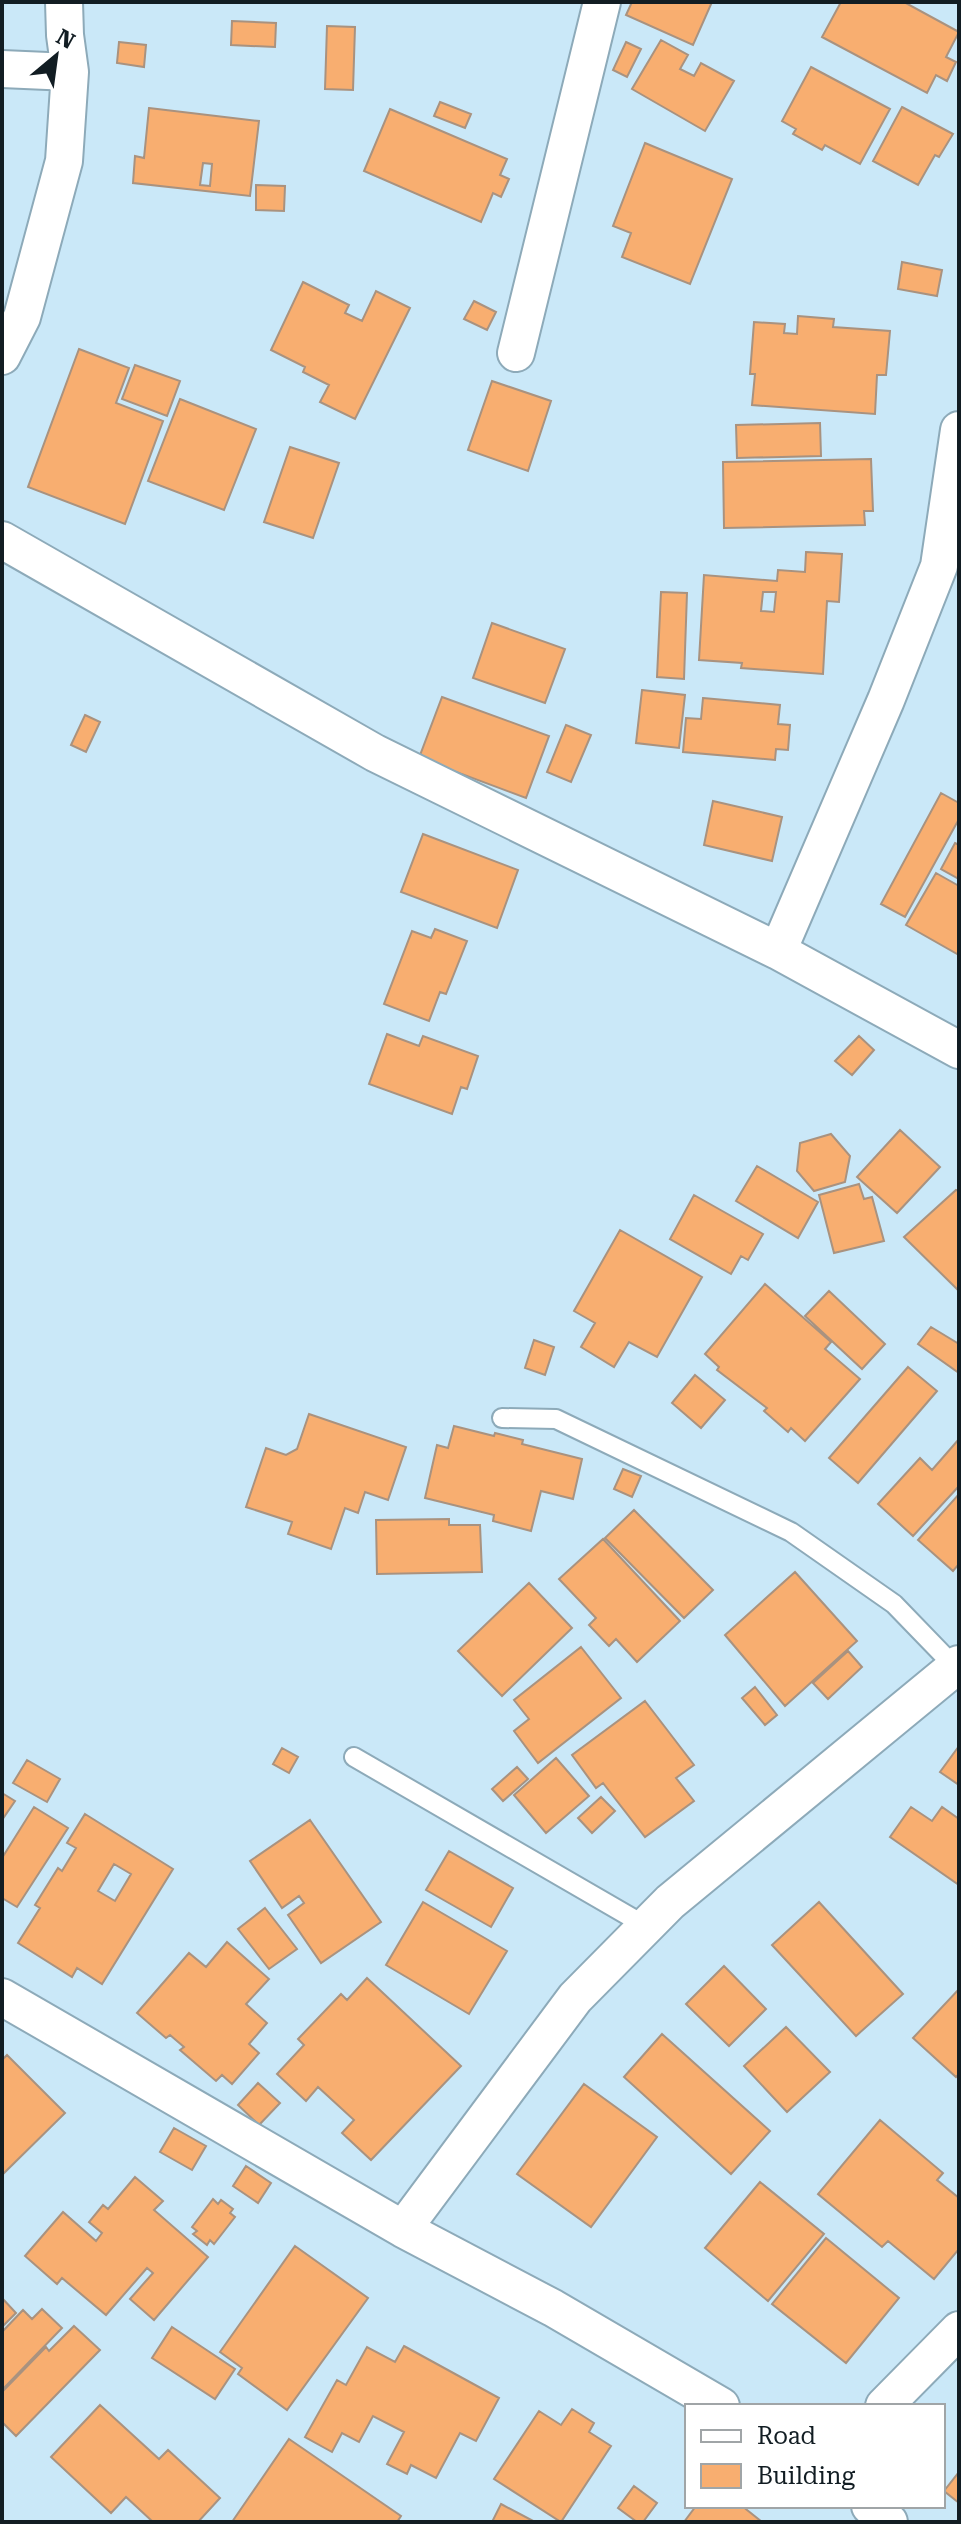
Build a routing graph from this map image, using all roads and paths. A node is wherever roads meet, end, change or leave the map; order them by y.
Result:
1 (64, 2) edge
2 (602, 2) edge
3 (2, 69) edge
4 (70, 72) junction
5 (516, 353) dead end
6 (2, 356) edge
7 (959, 430) edge
8 (2, 540) edge
9 (949, 569) edge
10 (778, 951) junction
11 (959, 1050) edge
12 (502, 1418) dead end
13 (957, 1666) edge
14 (354, 1757) dead end
15 (646, 1926) junction
16 (2, 1997) edge
17 (403, 2229) junction
18 (959, 2330) edge
19 (718, 2404) edge
20 (886, 2404) edge
21 (872, 2508) edge
22 (889, 2522) edge

1 - 4 street
2 - 5 street
3 - 4 street
4 - 6 street
7 - 9 street
8 - 10 street
9 - 10 street
10 - 11 street
12 - 13 lane
13 - 15 street
14 - 15 lane
15 - 17 street
16 - 17 street
17 - 19 street
18 - 20 street
21 - 22 street

